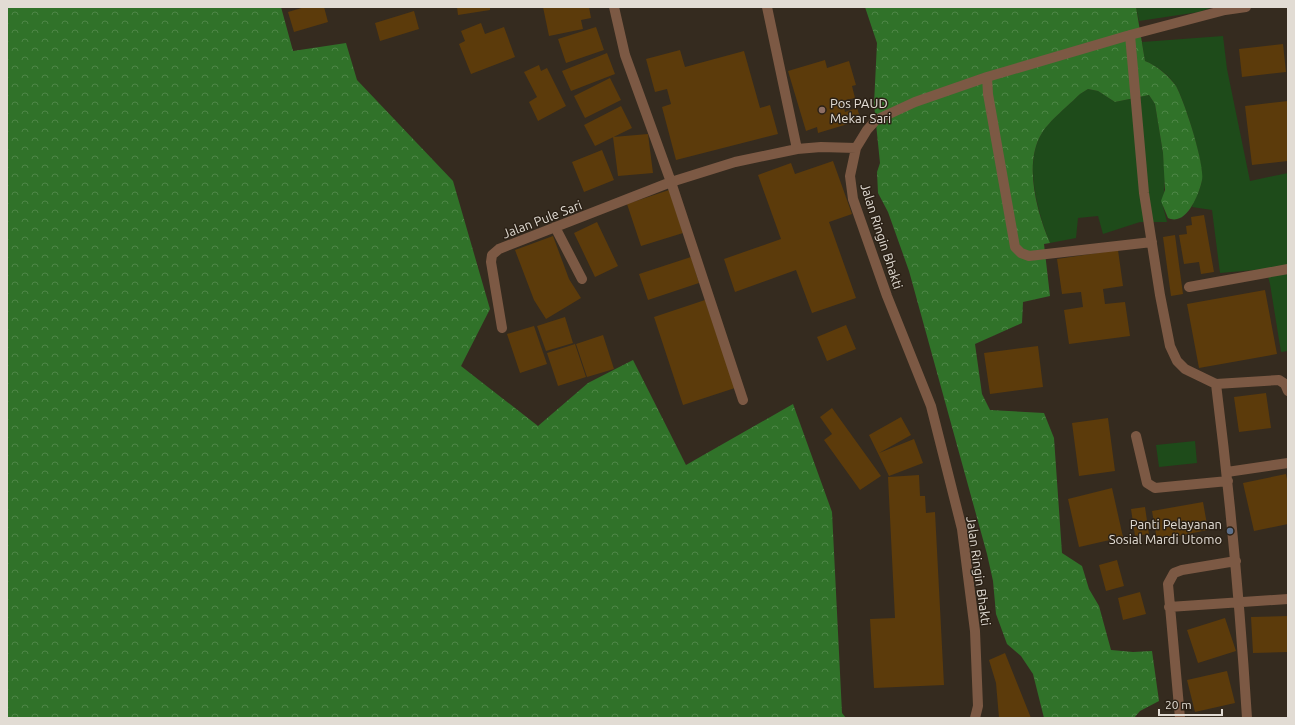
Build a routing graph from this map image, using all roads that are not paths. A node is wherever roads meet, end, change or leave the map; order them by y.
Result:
1 (614, 7) edge
2 (767, 7) edge
3 (1246, 7) edge
4 (1130, 35) junction
5 (987, 77) junction
6 (856, 148) junction
7 (797, 149) junction
8 (671, 182) junction
9 (555, 227) junction
10 (1152, 242) junction
11 (1288, 269) edge
12 (582, 279) dead end
13 (1189, 287) dead end
14 (502, 328) dead end
15 (1216, 384) junction
16 (1288, 391) edge
17 (743, 400) dead end
18 (1136, 436) dead end
19 (1288, 463) edge
20 (1228, 476) junction
21 (1236, 562) junction
22 (1288, 599) edge
23 (1240, 604) junction
24 (1169, 607) junction
25 (975, 718) edge
26 (1180, 718) edge
27 (1247, 718) edge

1 - 8 street
2 - 7 street
3 - 4 street, Jalan Ringin Bhakti
4 - 5 street, Jalan Ringin Bhakti
4 - 10 street
5 - 6 street, Jalan Ringin Bhakti
5 - 10 street
6 - 7 street, Jalan Pule Sari
6 - 25 street, Jalan Ringin Bhakti
7 - 8 street, Jalan Pule Sari
8 - 9 street, Jalan Pule Sari
8 - 17 street
9 - 12 street
9 - 14 street, Jalan Pule Sari
10 - 15 street
11 - 13 street
15 - 16 street
15 - 20 street
18 - 20 street
19 - 20 street
20 - 21 street
21 - 23 street
21 - 24 street
22 - 23 street
23 - 24 street
23 - 27 street
24 - 26 street

